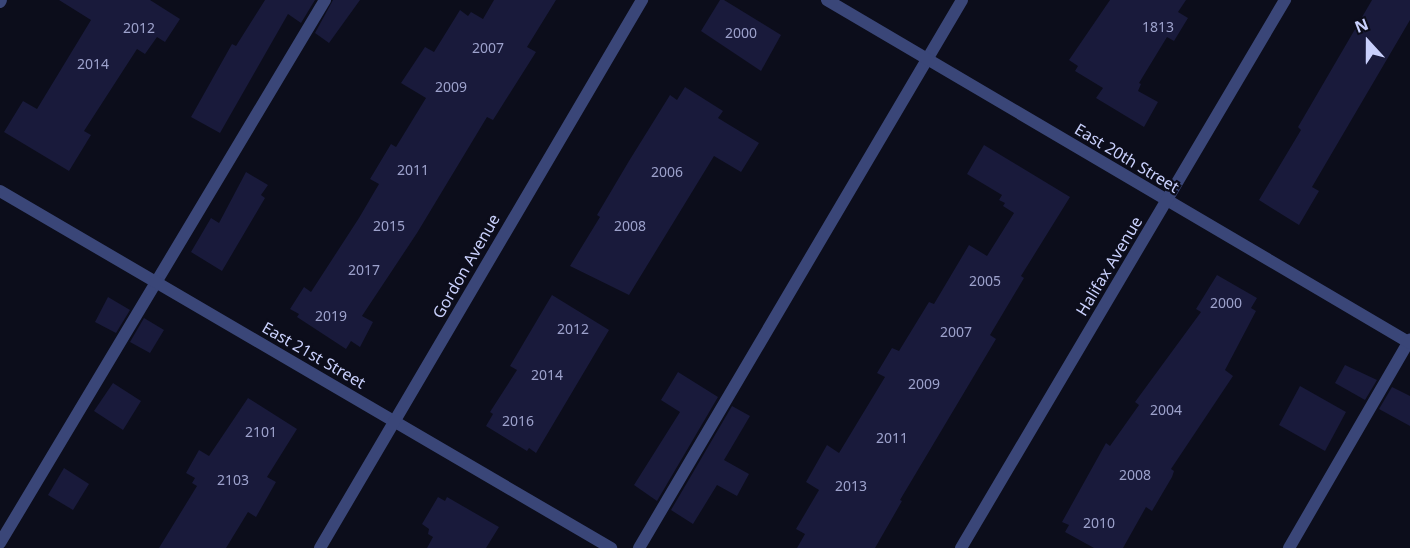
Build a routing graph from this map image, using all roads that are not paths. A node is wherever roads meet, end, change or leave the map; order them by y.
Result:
1 (325, 0) edge
2 (642, 0) edge
3 (827, 0) edge
4 (962, 0) edge
5 (1285, 0) edge
6 (927, 59) junction
7 (0, 191) edge
8 (1166, 200) junction
9 (155, 281) junction
10 (1410, 341) edge
11 (394, 420) junction
12 (0, 543) edge
13 (320, 548) edge
14 (611, 548) edge
15 (639, 548) edge
16 (961, 548) edge
17 (1288, 548) edge

1 - 9 street
2 - 11 street, Gordon Avenue
3 - 6 street, East 20th Street
4 - 6 street
5 - 8 street, Halifax Avenue
6 - 8 street, East 20th Street
6 - 15 street
7 - 9 street, East 21st Street
8 - 10 street, East 20th Street
8 - 16 street, Halifax Avenue
9 - 11 street, East 21st Street
9 - 12 street
10 - 17 street
11 - 13 street, Gordon Avenue
11 - 14 street, East 21st Street

